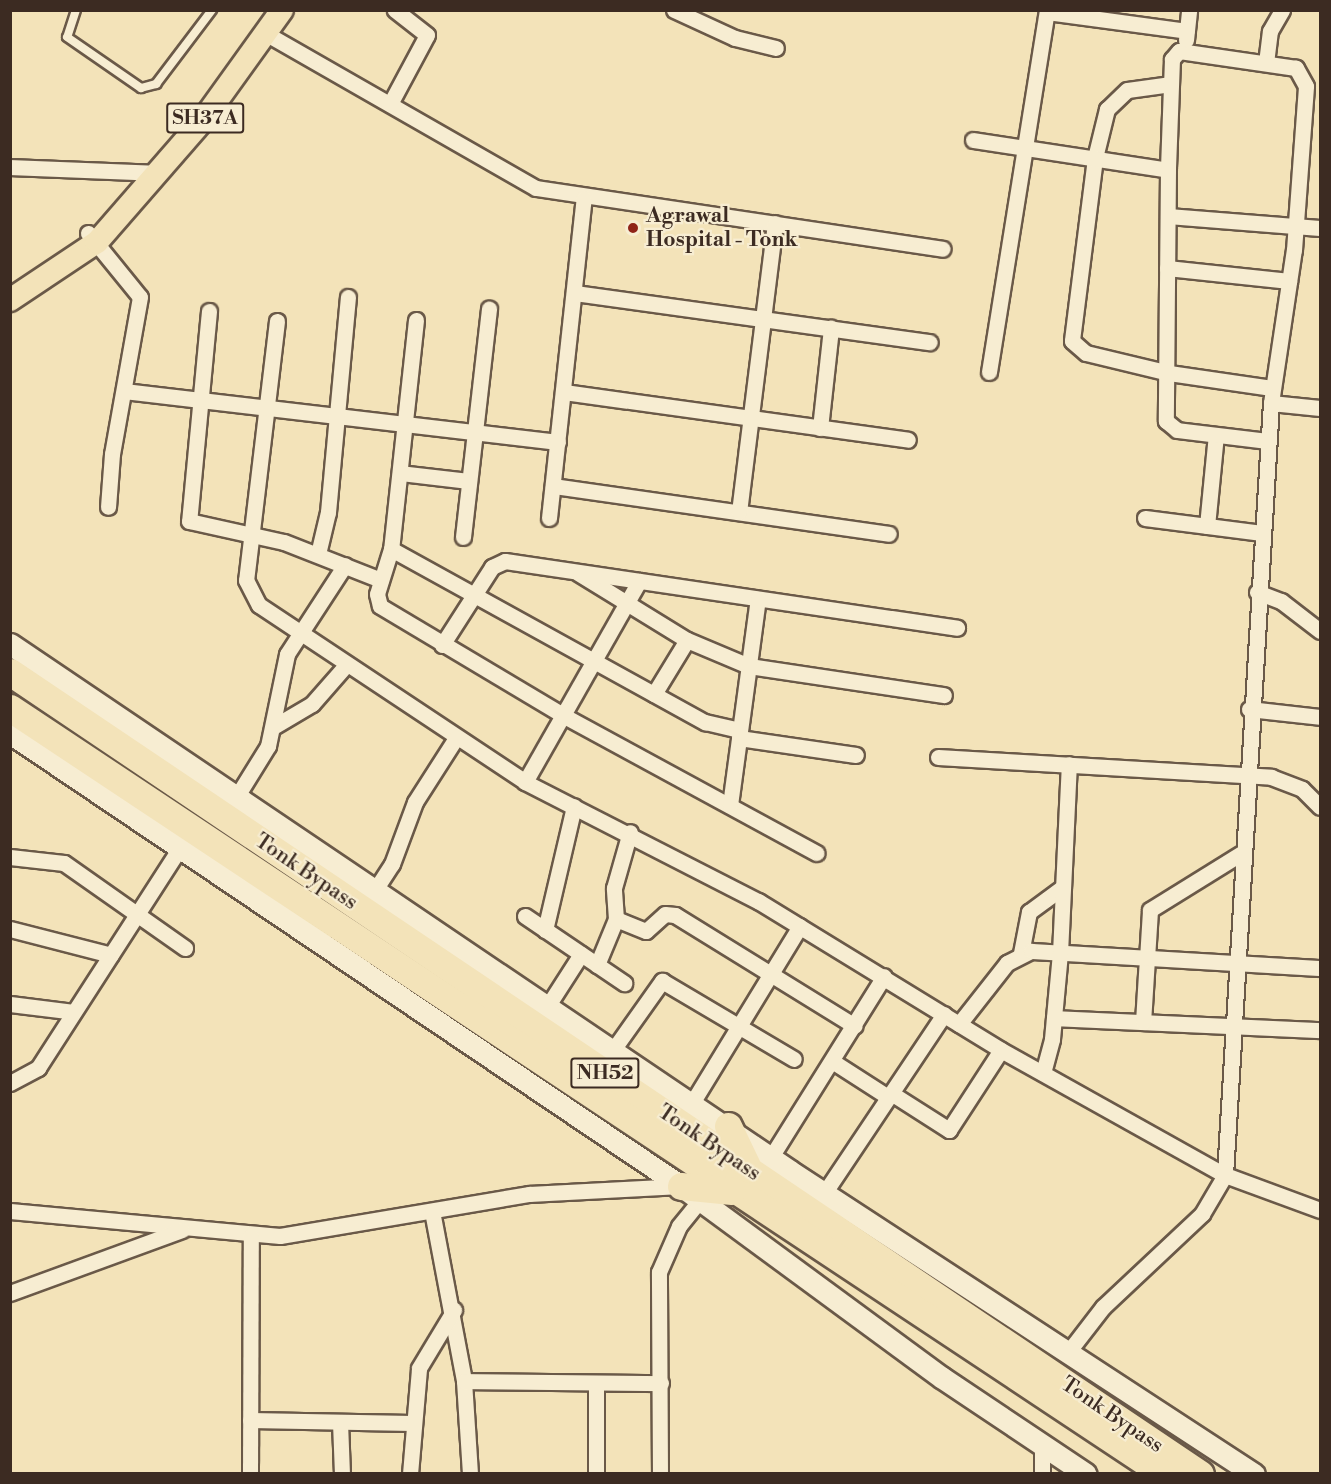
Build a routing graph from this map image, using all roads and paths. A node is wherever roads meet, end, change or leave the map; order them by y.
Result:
1 (76, 10) edge
2 (212, 10) edge
3 (282, 10) edge
4 (395, 10) edge
5 (674, 10) edge
6 (1190, 10) edge
7 (1264, 10) edge
8 (1047, 11) edge
9 (1281, 12) edge
10 (1116, 16) edge
11 (1187, 31) junction
12 (265, 33) junction
13 (776, 48) dead end
14 (1184, 51) junction
15 (1266, 63) junction
16 (1171, 84) junction
17 (1313, 87) edge
18 (390, 104) junction
19 (973, 140) dead end
20 (1026, 147) junction
21 (1095, 158) junction
22 (10, 167) edge
23 (1168, 170) junction
24 (159, 173) junction
25 (584, 198) junction
26 (1168, 216) junction
27 (775, 223) junction
28 (1296, 226) junction
29 (1320, 228) edge
30 (92, 238) junction
31 (942, 249) dead end
32 (1167, 268) junction
33 (1289, 281) junction
34 (10, 284) edge
35 (574, 293) junction
36 (348, 297) dead end
37 (10, 300) edge
38 (489, 308) dead end
39 (209, 311) dead end
40 (762, 318) junction
41 (416, 320) dead end
42 (277, 321) dead end
43 (831, 328) junction
44 (930, 342) dead end
45 (989, 372) dead end
46 (1169, 373) junction
47 (124, 391) junction
48 (564, 392) junction
49 (1272, 396) junction
50 (200, 400) junction
51 (1320, 408) edge
52 (268, 409) junction
53 (338, 415) junction
54 (750, 418) junction
55 (406, 421) junction
56 (820, 428) junction
57 (474, 430) junction
58 (1216, 435) junction
59 (908, 440) dead end
60 (1268, 441) junction
61 (558, 442) junction
62 (400, 473) junction
63 (468, 481) junction
64 (553, 486) junction
65 (108, 507) dead end
66 (739, 512) junction
67 (549, 518) dead end
68 (1145, 518) dead end
69 (1207, 526) junction
70 (254, 533) junction
71 (1262, 533) junction
72 (890, 534) dead end
73 (463, 537) dead end
74 (391, 549) junction
75 (318, 554) junction
76 (345, 565) junction
77 (578, 573) junction
78 (381, 580) junction
79 (639, 581) junction
80 (475, 592) junction
81 (1257, 592) junction
82 (758, 599) junction
83 (625, 607) junction
84 (957, 628) dead end
85 (1320, 631) edge
86 (299, 632) junction
87 (687, 640) junction
88 (10, 644) edge
89 (442, 645) junction
90 (596, 662) junction
91 (347, 664) junction
92 (749, 666) junction
93 (10, 672) edge
94 (654, 694) junction
95 (944, 695) dead end
96 (10, 708) edge
97 (1249, 709) junction
98 (566, 717) junction
99 (1320, 717) edge
100 (273, 727) junction
101 (10, 733) edge
102 (739, 734) junction
103 (456, 738) junction
104 (856, 755) dead end
105 (938, 757) dead end
106 (1069, 764) junction
107 (1245, 776) junction
108 (525, 782) junction
109 (237, 796) junction
110 (1318, 798) edge
111 (730, 805) junction
112 (574, 806) junction
113 (630, 832) junction
114 (180, 848) junction
115 (817, 853) dead end
116 (1240, 854) junction
117 (10, 857) edge
118 (1063, 886) junction
119 (375, 890) junction
120 (139, 916) junction
121 (525, 916) dead end
122 (616, 919) junction
123 (800, 926) junction
124 (10, 929) edge
125 (545, 930) junction
126 (185, 948) dead end
127 (1021, 953) junction
128 (1060, 953) junction
129 (581, 954) junction
130 (111, 955) junction
131 (1144, 957) junction
132 (1234, 961) junction
133 (597, 965) junction
134 (1320, 968) edge
135 (770, 974) junction
136 (884, 976) junction
137 (624, 983) dead end
138 (10, 1004) edge
139 (547, 1008) junction
140 (74, 1012) junction
141 (944, 1014) junction
142 (1054, 1018) junction
143 (1143, 1022) junction
144 (959, 1024) junction
145 (740, 1025) junction
146 (855, 1026) junction
147 (1230, 1026) junction
148 (1320, 1030) edge
149 (613, 1050) junction
150 (1001, 1050) junction
151 (794, 1059) dead end
152 (832, 1061) junction
153 (1043, 1073) junction
154 (10, 1083) edge
155 (890, 1095) junction
156 (693, 1102) junction
157 (728, 1125) joint
158 (752, 1173) junction
159 (1225, 1175) junction
160 (825, 1192) junction
161 (690, 1193) junction
162 (1320, 1210) edge
163 (10, 1211) edge
164 (432, 1211) junction
165 (185, 1229) junction
166 (251, 1236) junction
167 (10, 1293) edge
168 (454, 1310) junction
169 (1069, 1351) junction
170 (464, 1381) junction
171 (596, 1383) junction
172 (661, 1383) junction
173 (250, 1420) junction
174 (340, 1422) junction
175 (412, 1423) junction
176 (1042, 1444) junction
177 (250, 1473) edge
178 (342, 1473) edge
179 (410, 1473) edge
180 (470, 1473) edge
181 (596, 1473) edge
182 (660, 1473) edge
183 (1042, 1473) edge
184 (1086, 1473) edge
185 (1164, 1473) edge
186 (1200, 1473) edge
187 (1254, 1473) edge

1 - 2 lane
3 - 12 main road, SH37A
4 - 18 street
5 - 13 street
6 - 11 street
7 - 9 street
8 - 10 street
8 - 20 street
9 - 15 street
10 - 11 street
11 - 14 street
12 - 18 street
12 - 24 main road, SH37A
14 - 15 street
14 - 16 street
15 - 17 street
16 - 21 street
16 - 23 street
17 - 28 street
18 - 25 street
19 - 20 street
20 - 21 street
20 - 45 street
21 - 23 street
21 - 46 street
22 - 24 street
23 - 26 street
24 - 30 main road, SH37A
25 - 27 street
25 - 35 street
26 - 28 street
26 - 32 street
27 - 31 street
27 - 40 street
28 - 29 street
28 - 33 street
30 - 34 main road, SH37A
30 - 37 main road, SH37A
30 - 47 street
32 - 33 street
32 - 46 street
33 - 49 street
35 - 40 street
35 - 48 street
36 - 53 street
38 - 57 street
39 - 50 street
40 - 43 street
40 - 54 street
41 - 55 street
42 - 52 street
43 - 44 street
43 - 56 street
46 - 49 street
46 - 58 street
47 - 50 street
47 - 65 street
48 - 54 street
48 - 61 street
49 - 51 street
49 - 60 street
50 - 52 street
50 - 70 street
52 - 53 street
52 - 70 street
53 - 55 street
53 - 75 street
54 - 56 street
54 - 66 street
55 - 57 street
55 - 62 street
56 - 59 street
57 - 61 street
57 - 63 street
58 - 60 street
58 - 69 street
60 - 71 street
61 - 64 street
62 - 63 street
62 - 74 street
63 - 73 street
64 - 66 street
64 - 67 street
66 - 72 street
68 - 69 street
69 - 71 street
70 - 75 street
70 - 86 street
71 - 81 street
74 - 78 street
74 - 80 street
75 - 76 street
76 - 78 street
76 - 86 street
77 - 79 street
77 - 80 street
77 - 83 street
78 - 89 street
79 - 82 street
79 - 83 street
80 - 89 street
80 - 90 street
81 - 85 street
81 - 97 street
82 - 84 street
82 - 92 street
83 - 87 street
83 - 90 street
86 - 91 street
86 - 100 street
87 - 92 street
87 - 94 street
88 - 109 street
89 - 98 street
90 - 94 street
90 - 98 street
91 - 100 street
91 - 103 street
92 - 95 street
92 - 102 street
93 - 158 highway, Tonk Bypass / NH52
94 - 102 street
96 - 158 highway, NH52
97 - 99 street
97 - 107 street
98 - 108 street
98 - 111 street
100 - 109 street
101 - 114 street
102 - 104 street
102 - 111 street
103 - 108 street
103 - 119 street
105 - 106 street
106 - 107 street
106 - 118 street
107 - 110 street
107 - 116 street
108 - 112 street
109 - 119 street
111 - 115 street
112 - 113 street
112 - 125 street
113 - 122 street
113 - 123 street
114 - 120 street
114 - 161 street
116 - 131 street
116 - 132 street
117 - 120 street
118 - 127 street
118 - 128 street
119 - 139 street
120 - 126 street
120 - 130 street
121 - 125 street
122 - 133 street
122 - 135 street
123 - 135 street
123 - 136 street
124 - 130 street
125 - 129 street
127 - 128 street
127 - 144 street
128 - 131 street
128 - 142 street
129 - 133 street
129 - 139 street
130 - 140 street
131 - 132 street
131 - 143 street
132 - 134 street
132 - 147 street
133 - 137 street
135 - 145 street
135 - 146 street
136 - 141 street
136 - 146 street
138 - 140 street
139 - 149 street
140 - 154 street
141 - 144 street
141 - 155 street
142 - 143 street
142 - 153 street
143 - 147 street
144 - 150 street
145 - 149 street
145 - 151 street
145 - 156 street
146 - 152 street
147 - 148 street
147 - 159 street
149 - 156 street
150 - 153 street
150 - 155 street
152 - 155 street
152 - 158 street
153 - 159 street
155 - 160 street
156 - 157 street
157 - 158 highway
158 - 160 street
158 - 161 highway
158 - 185 highway, NH52
158 - 186 highway, Tonk Bypass / NH52
159 - 162 street
159 - 169 street
160 - 169 street
161 - 164 street
161 - 172 street
161 - 176 street
163 - 165 street
164 - 166 street
164 - 168 street
165 - 166 street
165 - 167 street
166 - 173 street
168 - 170 street
168 - 175 street
169 - 187 street
170 - 171 street
170 - 180 street
171 - 172 street
171 - 181 street
172 - 182 street
173 - 174 street
173 - 177 street
174 - 175 street
174 - 178 street
175 - 179 street
176 - 183 street
176 - 184 street

